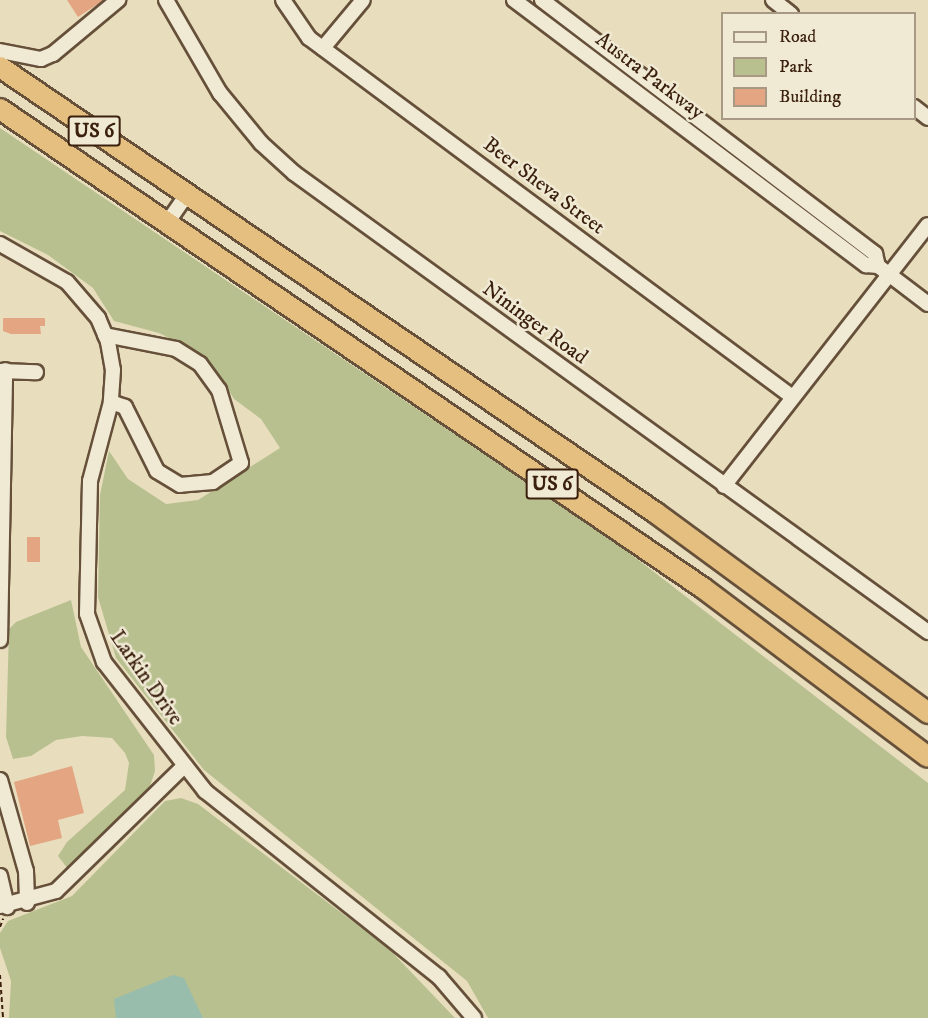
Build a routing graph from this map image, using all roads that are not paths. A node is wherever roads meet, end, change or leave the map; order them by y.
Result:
1 (117, 0) edge
2 (166, 0) edge
3 (283, 0) edge
4 (363, 0) edge
5 (514, 0) edge
6 (542, 0) edge
7 (773, 0) edge
8 (788, 12) edge
9 (323, 48) junction
10 (0, 51) edge
11 (0, 67) edge
12 (916, 108) edge
13 (0, 109) edge
14 (928, 118) edge
15 (187, 194) junction
16 (167, 223) junction
17 (928, 225) edge
18 (0, 244) edge
19 (878, 266) junction
20 (889, 274) junction
21 (928, 304) edge
22 (105, 335) junction
23 (3, 371) edge
24 (36, 372) dead end
25 (791, 396) junction
26 (111, 402) junction
27 (724, 486) junction
28 (928, 632) edge
29 (0, 640) edge
30 (928, 713) edge
31 (928, 757) edge
32 (184, 766) junction
33 (0, 780) edge
34 (0, 876) edge
35 (27, 903) junction
36 (4, 907) edge
37 (474, 1018) edge

1 - 10 street
2 - 27 street, Nininger Road
3 - 9 street, Beer Sheva Street
4 - 9 street
5 - 19 street, Austra Parkway
6 - 19 street, Austra Parkway
7 - 8 street
9 - 25 street, Beer Sheva Street
11 - 15 highway, US 6
12 - 14 street
13 - 16 highway, US 6
15 - 16 street
15 - 30 highway, US 6
16 - 31 highway, US 6
17 - 20 street
18 - 22 street, Larkin Drive
19 - 20 street, Austra Parkway
20 - 21 street, Austra Parkway
20 - 25 street
22 - 26 street, Larkin Drive
22 - 26 street
23 - 24 street
23 - 29 street
25 - 27 street
26 - 32 street, Larkin Drive
27 - 28 street, Nininger Road
32 - 35 street
32 - 37 street, Larkin Drive
33 - 35 street
34 - 36 street
35 - 36 street

